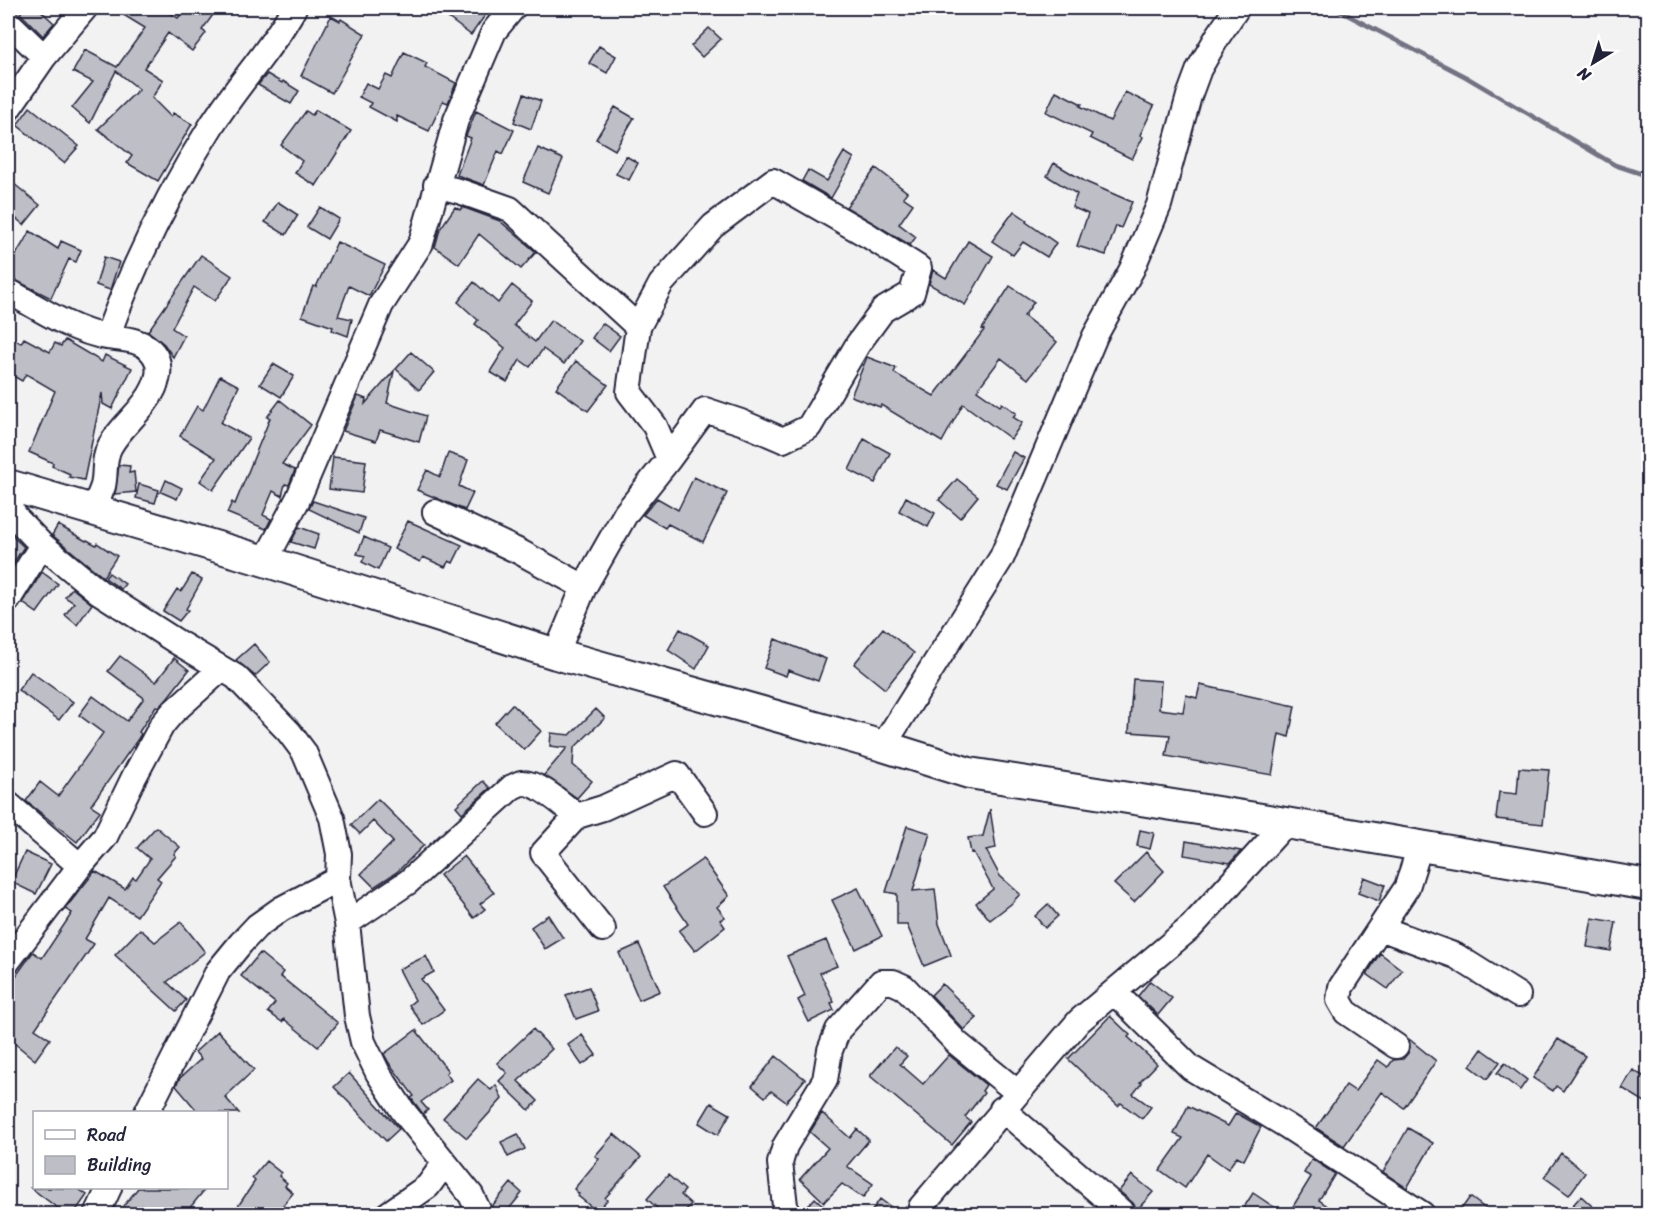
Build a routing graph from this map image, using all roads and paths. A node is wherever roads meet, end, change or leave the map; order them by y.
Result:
1 (85, 8) edge
2 (294, 8) edge
3 (513, 8) edge
4 (1238, 8) edge
5 (8, 22) edge
6 (44, 57) junction
7 (8, 109) edge
8 (436, 185) junction
9 (8, 291) edge
10 (638, 327) junction
11 (107, 337) junction
12 (669, 459) junction
13 (8, 486) edge
14 (92, 512) junction
15 (435, 512) dead end
16 (42, 545) junction
17 (265, 561) junction
18 (584, 587) junction
19 (8, 600) edge
20 (556, 654) junction
21 (220, 669) junction
22 (883, 746) junction
23 (8, 804) edge
24 (705, 813) dead end
25 (577, 816) junction
26 (1286, 823) junction
27 (1420, 846) junction
28 (80, 866) junction
29 (338, 879) junction
30 (1648, 885) edge
31 (347, 923) junction
32 (1380, 928) junction
33 (603, 929) dead end
34 (8, 962) edge
35 (1114, 992) junction
36 (1518, 995) dead end
37 (1396, 1046) dead end
38 (1010, 1101) junction
39 (148, 1111) edge
40 (444, 1164) junction
41 (109, 1189) edge
42 (921, 1207) dead end
43 (97, 1215) edge
44 (388, 1215) edge
45 (480, 1215) edge
46 (786, 1215) edge
47 (1124, 1215) edge
48 (1422, 1215) edge

1 - 6 street
2 - 11 street
3 - 8 street
4 - 22 street
5 - 6 street
6 - 7 street
8 - 10 street
8 - 17 street
9 - 11 street
10 - 12 street
10 - 12 street
11 - 14 street
12 - 18 street
13 - 14 main road
13 - 16 street
14 - 17 main road
15 - 18 street
16 - 19 street
16 - 21 street
17 - 20 main road
18 - 20 street
20 - 22 main road
21 - 28 street
21 - 29 street
22 - 26 main road
23 - 28 street
24 - 25 street
25 - 31 street
25 - 33 street
26 - 27 main road
26 - 35 street
27 - 30 main road
27 - 32 street
28 - 34 street
29 - 31 street
29 - 39 street
31 - 40 street
32 - 36 street
32 - 37 street
35 - 38 street
35 - 48 street
38 - 42 street
38 - 46 street
38 - 47 street
40 - 44 street
40 - 45 street
41 - 43 street

